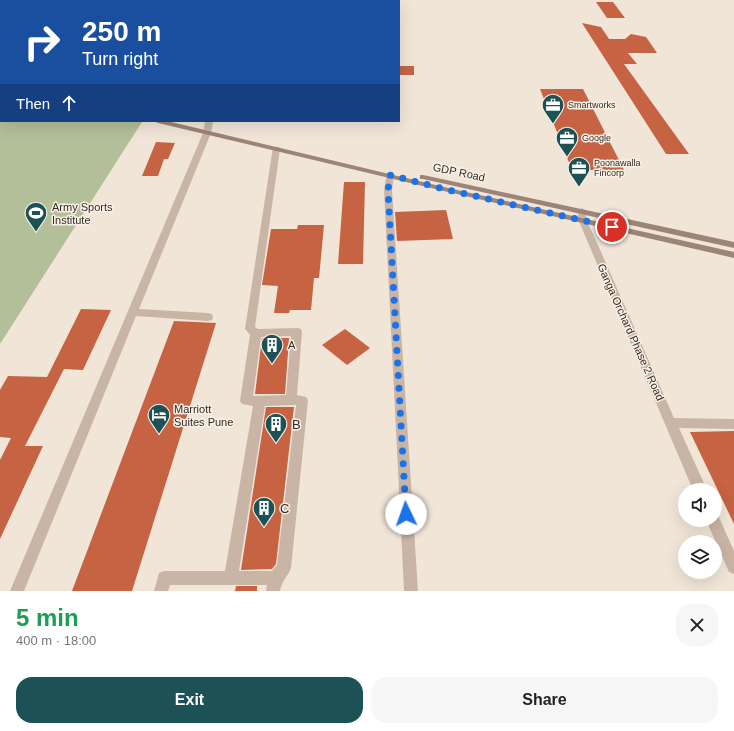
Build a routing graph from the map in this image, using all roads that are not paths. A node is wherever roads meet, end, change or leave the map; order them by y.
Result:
1 (166, 122) edge
2 (184, 122) edge
3 (208, 127) edge
4 (276, 149) junction
5 (390, 175) junction
6 (582, 215) junction
7 (734, 245) edge
8 (734, 255) edge
9 (133, 312) junction
10 (208, 317) dead end
11 (256, 333) junction
12 (260, 400) junction
13 (291, 400) junction
14 (671, 423) junction
15 (734, 424) edge
16 (697, 483) edge
17 (716, 527) edge
18 (734, 567) edge
19 (232, 578) junction
20 (274, 585) edge
21 (17, 591) edge
22 (161, 591) edge
23 (411, 591) edge

1 - 3 main road
2 - 3 main road, GDP Road
3 - 4 main road
3 - 6 main road, GDP Road
3 - 9 street
4 - 5 main road
4 - 11 street
5 - 6 main road
5 - 23 street
6 - 7 main road, GDP Road
6 - 8 main road, GDP Road
6 - 14 street, Ganga Orchard Phase 2 Road
9 - 10 street
9 - 21 street
11 - 12 street
11 - 13 street
12 - 13 street
12 - 19 street
13 - 20 street
14 - 15 street
14 - 16 street, Ganga Orchard Phase 2 Road
17 - 18 street
19 - 20 street
19 - 22 street

